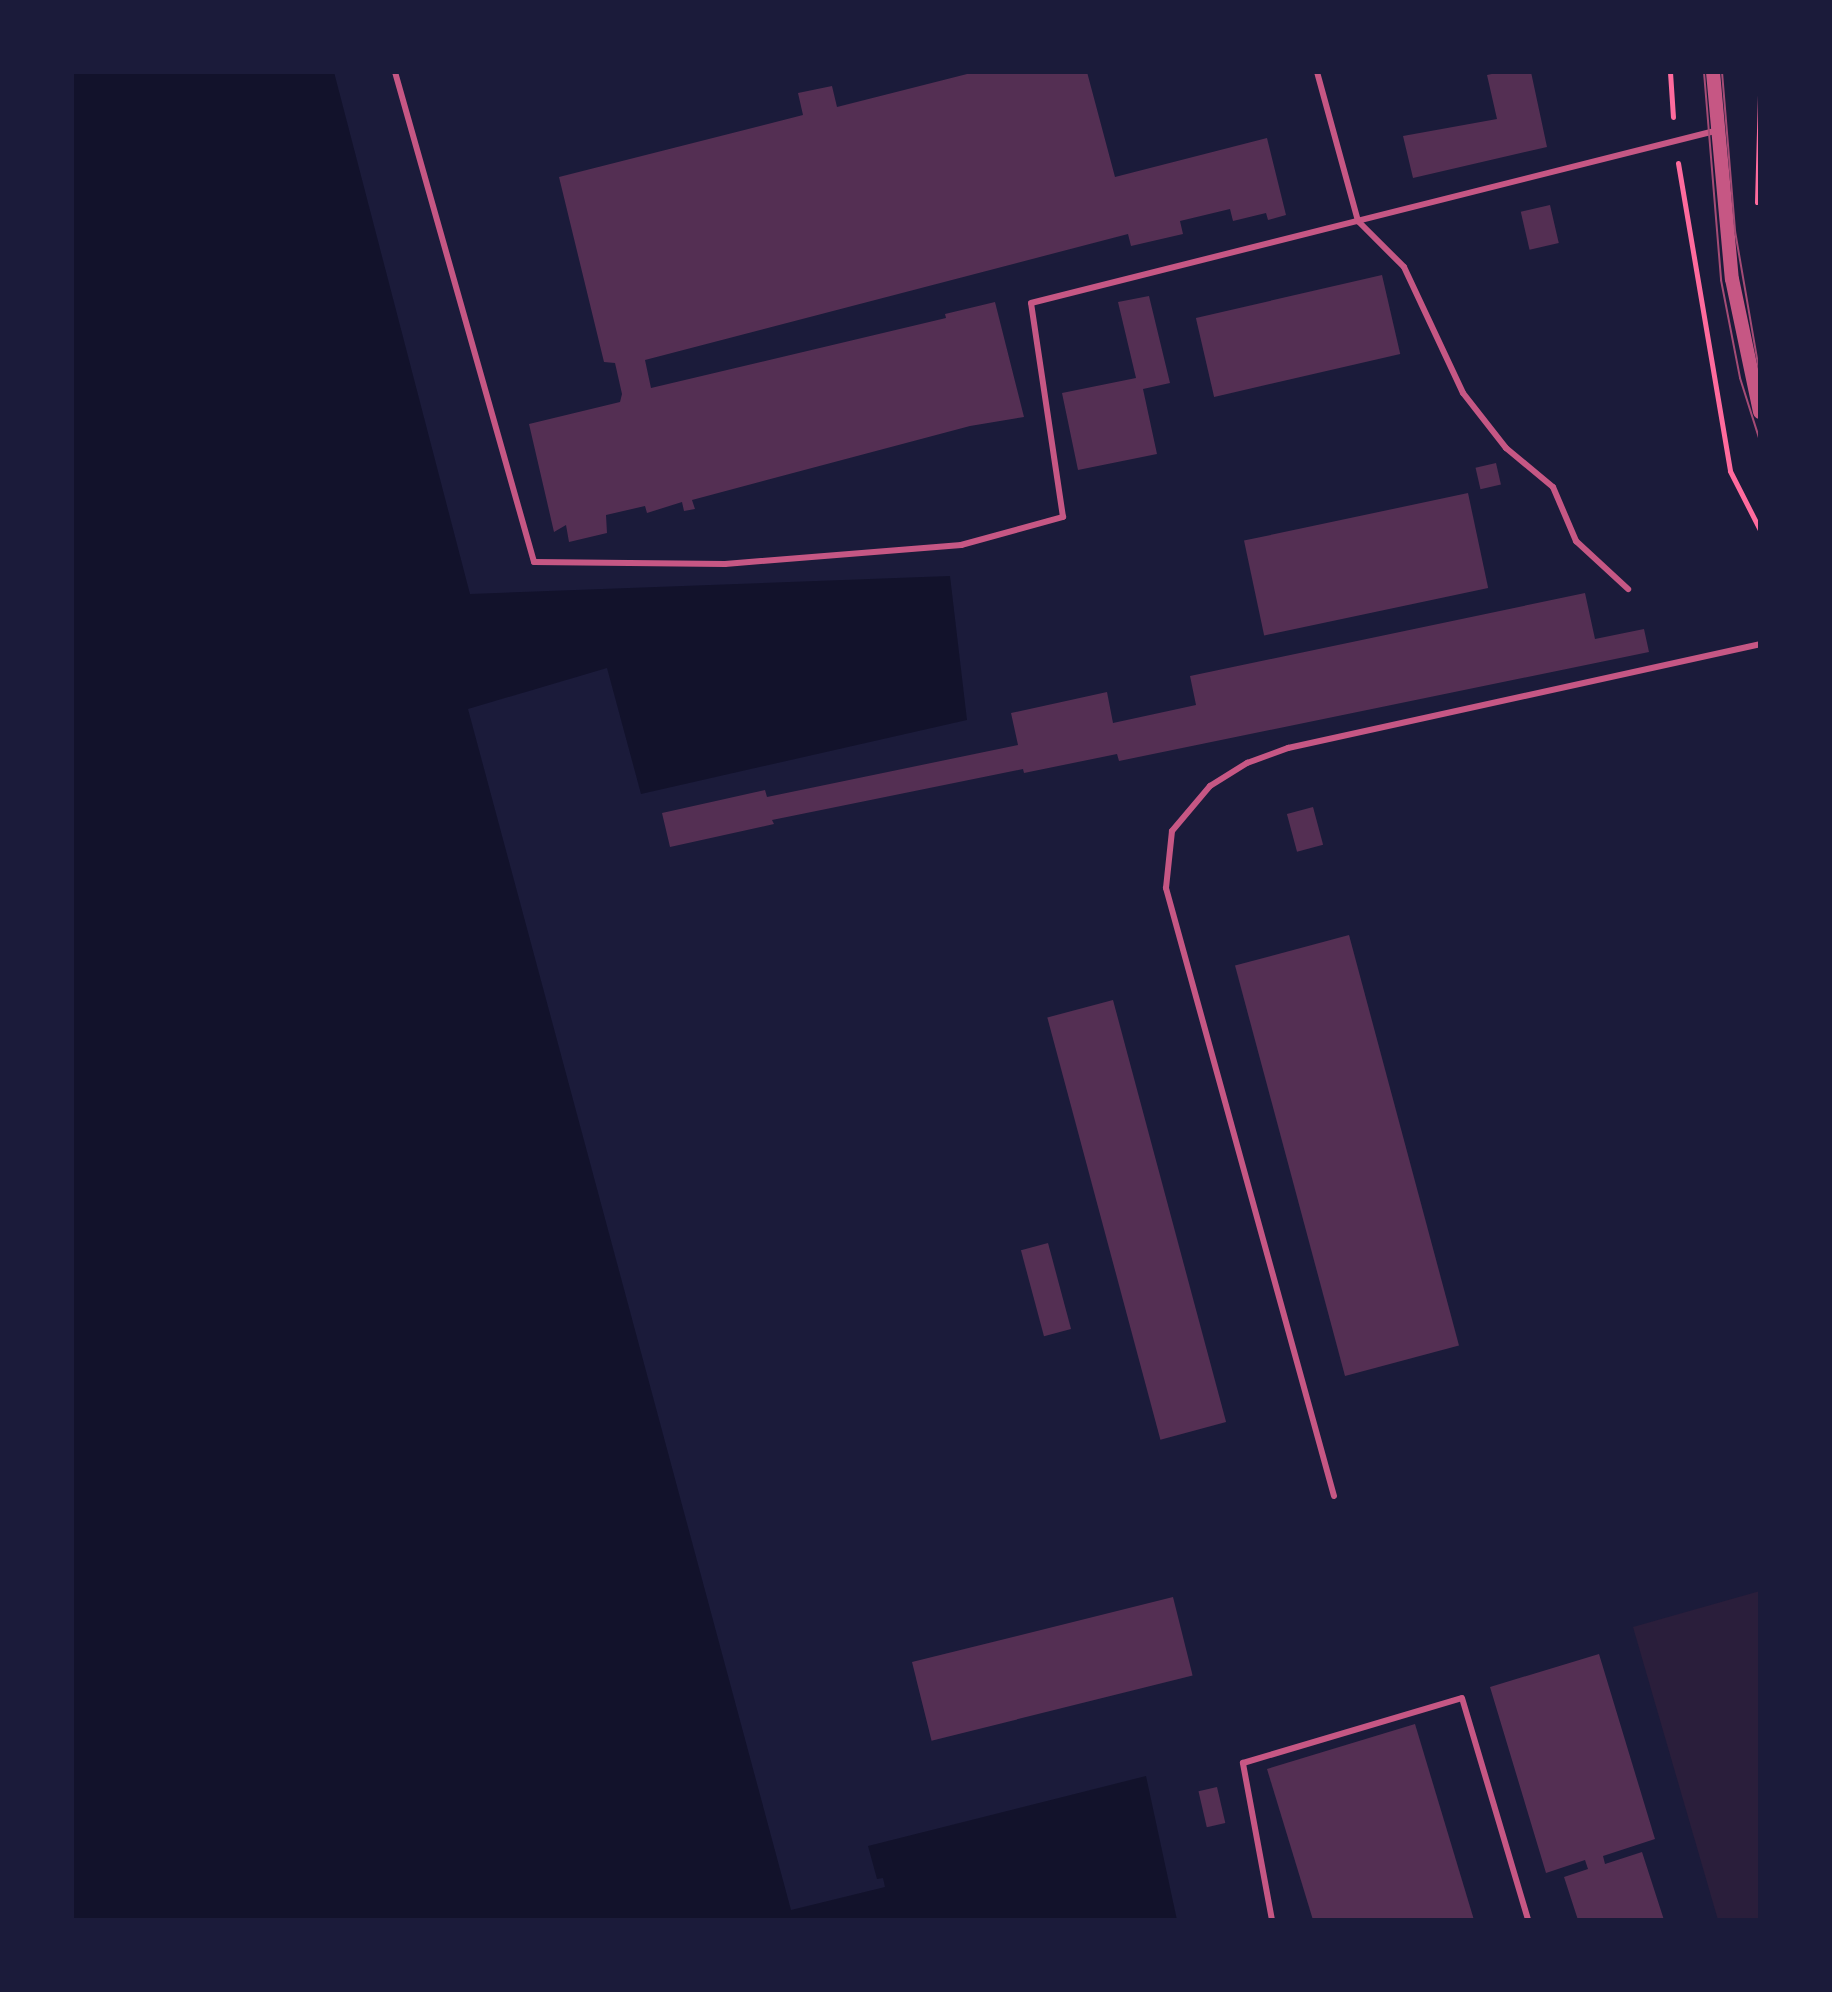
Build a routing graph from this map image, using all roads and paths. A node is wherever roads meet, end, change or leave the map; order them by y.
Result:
1 (395, 72) edge
2 (1317, 72) edge
3 (1670, 72) edge
4 (1713, 72) edge
5 (1760, 94) edge
6 (1715, 131) junction
7 (1674, 141) junction
8 (1758, 214) edge
9 (1358, 221) junction
10 (1760, 412) edge
11 (1760, 530) edge
12 (1628, 589) dead end
13 (1760, 644) edge
14 (1334, 1496) dead end
15 (1272, 1920) edge
16 (1528, 1920) edge

1 - 9 lane
2 - 9 lane
3 - 7 path
4 - 6 street
5 - 8 path
6 - 7 lane
6 - 10 street
7 - 9 lane
7 - 11 path
9 - 12 lane
13 - 14 lane
15 - 16 lane

